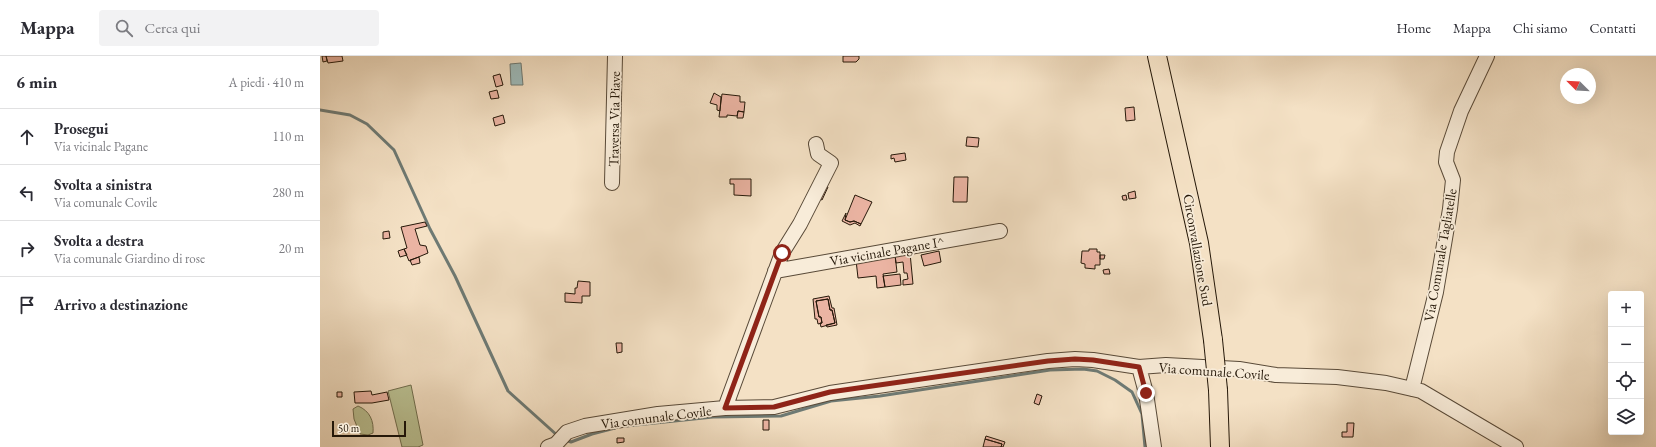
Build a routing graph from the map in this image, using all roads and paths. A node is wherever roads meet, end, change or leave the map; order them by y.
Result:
1 (615, 56) edge
2 (1157, 56) edge
3 (1487, 56) edge
4 (816, 144) dead end
5 (612, 183) dead end
6 (1000, 231) dead end
7 (775, 271) junction
8 (1139, 367) junction
9 (1412, 389) junction
10 (725, 408) junction
11 (552, 445) edge
12 (1154, 447) edge
13 (1220, 447) edge
14 (1516, 447) edge

1 - 5 street, Traversa Via Piave
2 - 13 main road, Circonvallazione Sud, bridge
3 - 9 street, Via Comunale Tagliatelle
4 - 7 street
6 - 7 street, Via vicinale Pagane I^
7 - 10 street
8 - 9 street, Via comunale Covile
8 - 10 street, Via comunale Covile
8 - 12 street
9 - 14 street, Via comunale Covile
10 - 11 street, Via comunale Covile

